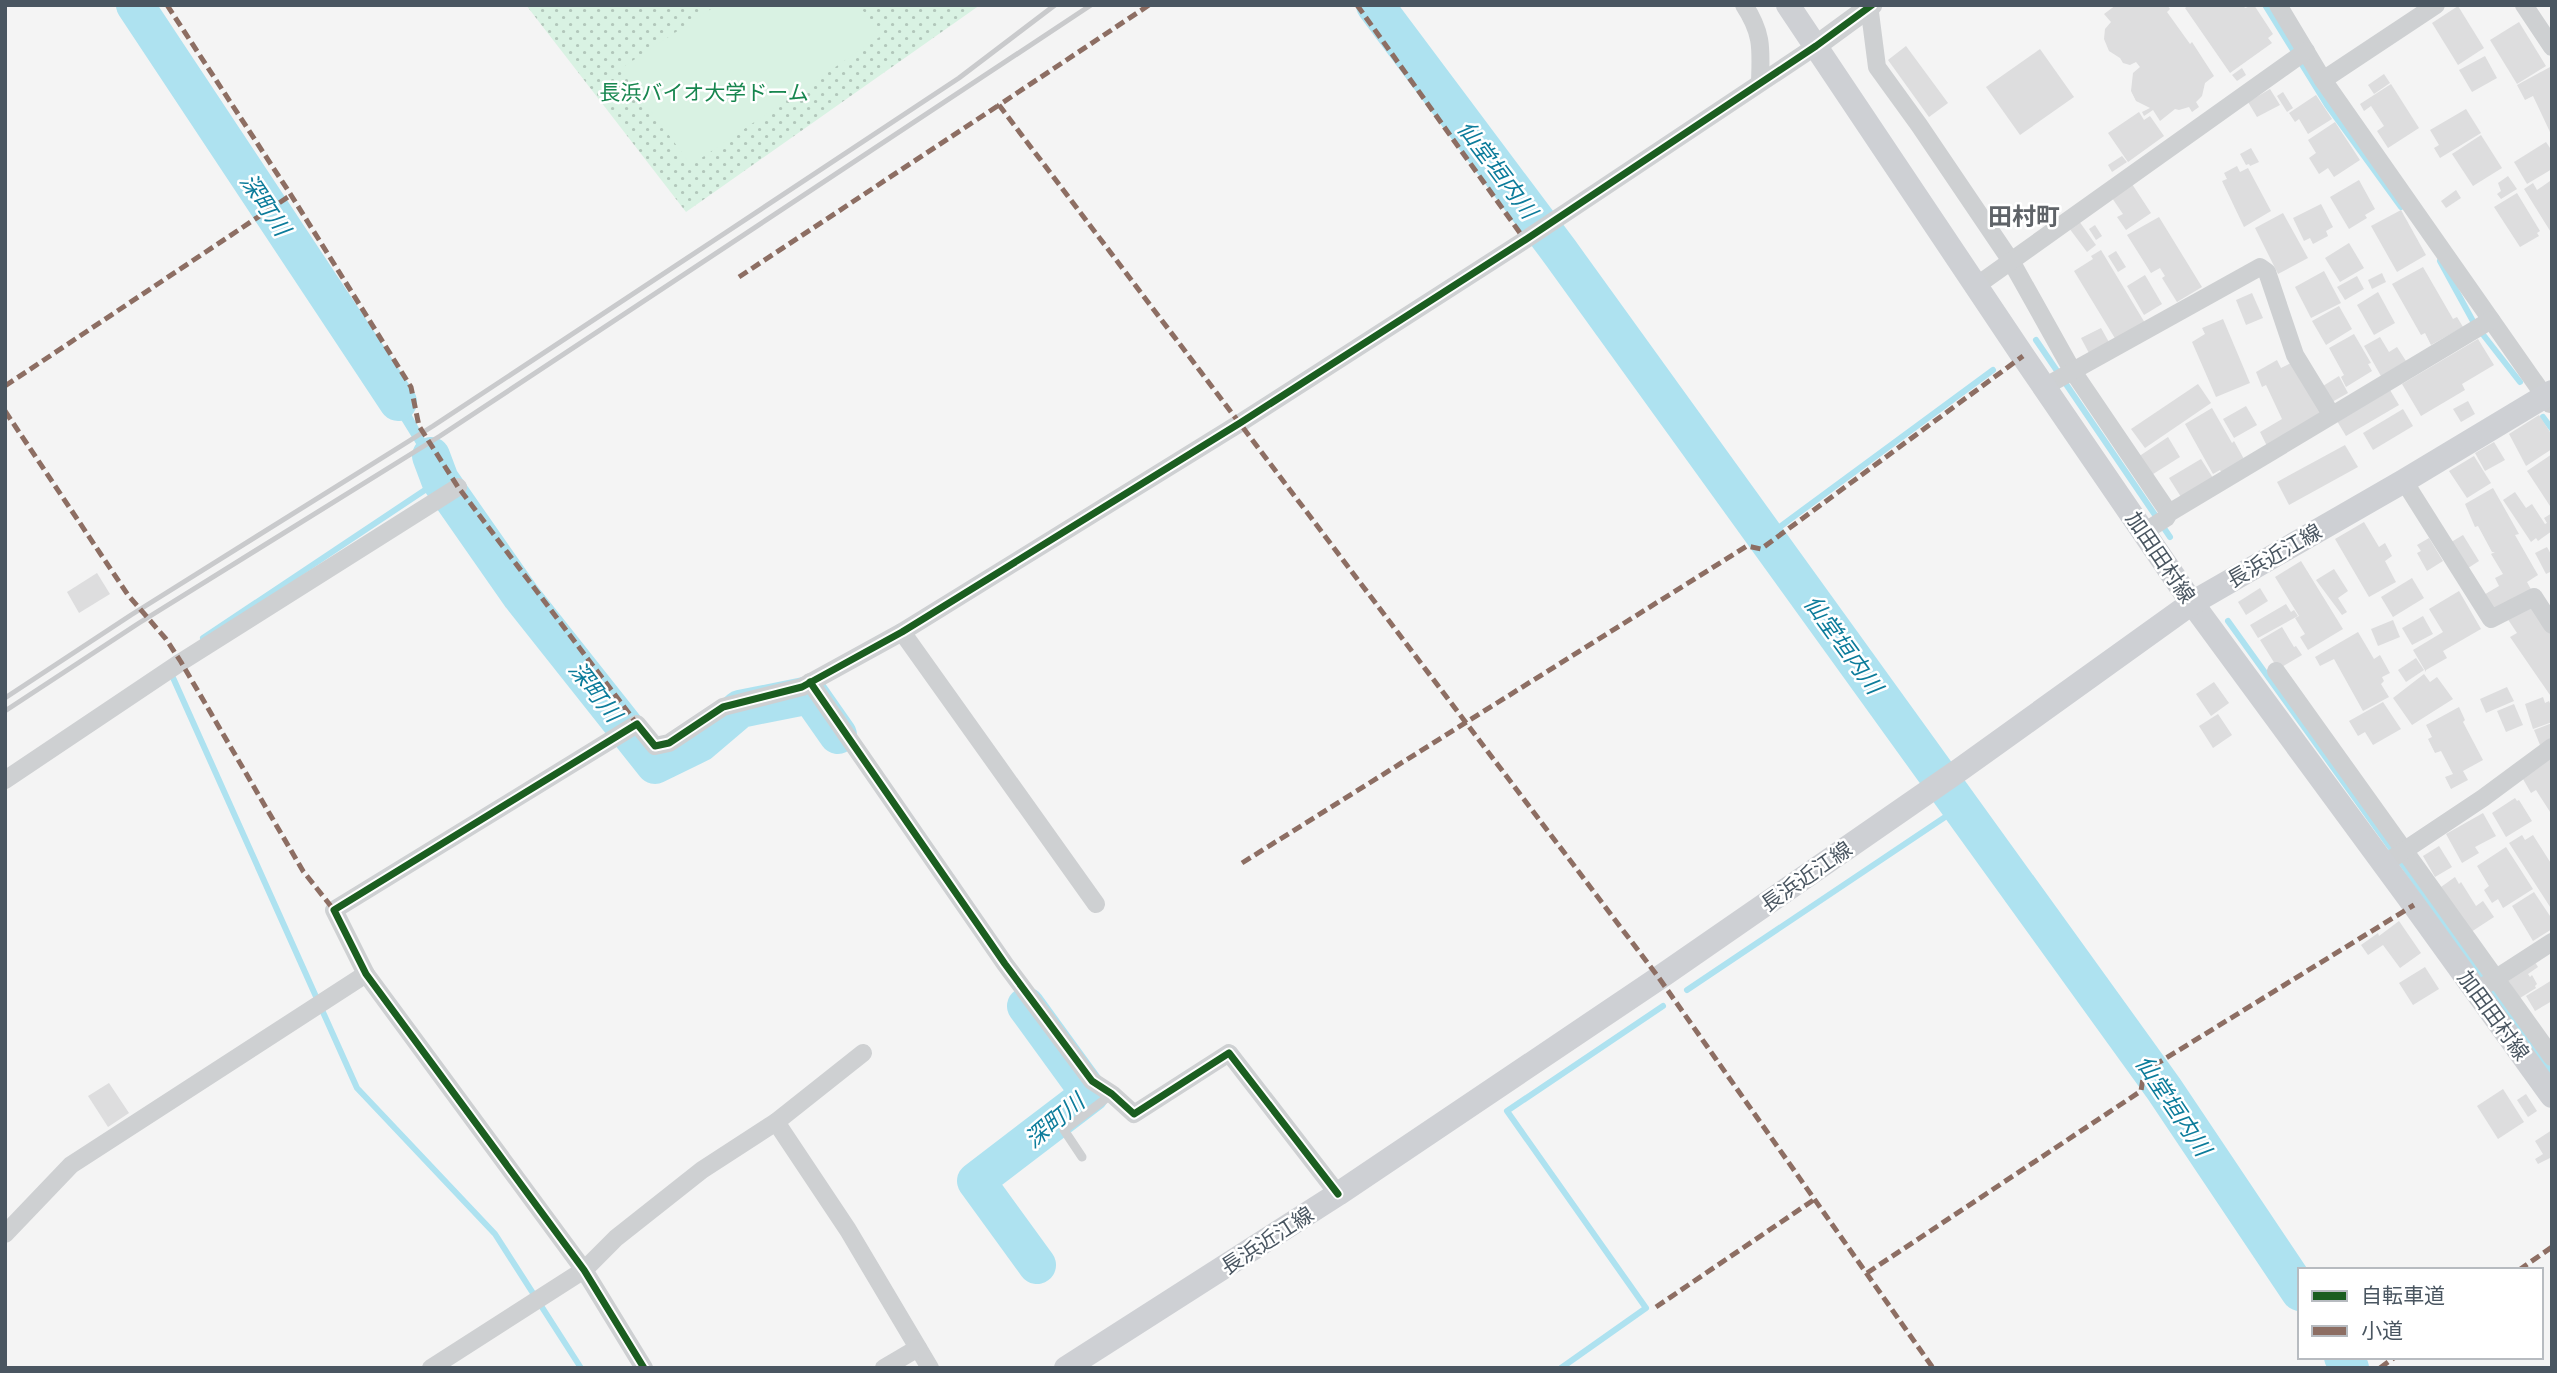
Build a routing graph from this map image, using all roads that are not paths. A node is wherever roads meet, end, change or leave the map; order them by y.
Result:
1 (1744, 5) edge
2 (1788, 5) edge
3 (2278, 5) edge
4 (2436, 5) edge
5 (2524, 5) edge
6 (1870, 6) edge
7 (1816, 46) junction
8 (2552, 47) edge
9 (2299, 56) junction
10 (2323, 80) junction
11 (1760, 82) junction
12 (2011, 261) junction
13 (1976, 286) junction
14 (2482, 325) junction
15 (2058, 378) junction
16 (2549, 398) edge
17 (2331, 414) junction
18 (2404, 481) junction
19 (458, 487) dead end
20 (2159, 522) junction
21 (2192, 603) junction
22 (2552, 625) edge
23 (902, 632) junction
24 (2276, 671) dead end
25 (810, 682) junction
26 (2552, 747) edge
27 (5, 780) edge
28 (2395, 855) junction
29 (1096, 904) dead end
30 (2552, 942) edge
31 (366, 974) junction
32 (2488, 983) junction
33 (863, 1053) dead end
34 (2552, 1057) edge
35 (1112, 1094) junction
36 (2552, 1096) edge
37 (776, 1122) junction
38 (1082, 1157) dead end
39 (1338, 1194) junction
40 (5, 1234) edge
41 (584, 1270) junction
42 (918, 1348) junction
43 (1081, 1364) edge
44 (431, 1368) edge
45 (644, 1368) edge
46 (884, 1368) edge
47 (930, 1368) edge

1 - 11 street
2 - 7 main road, 加田田村線
3 - 9 street
4 - 10 street
5 - 8 street
6 - 7 street
6 - 12 street
7 - 11 street
7 - 13 main road, 加田田村線
9 - 10 street
9 - 12 street
10 - 14 street
11 - 23 street
12 - 13 street
12 - 15 street
13 - 15 main road, 加田田村線
14 - 16 street
14 - 17 street
15 - 17 street
15 - 20 main road, 加田田村線
15 - 20 street
16 - 18 main road, 長浜近江線
17 - 20 street
18 - 21 main road, 長浜近江線
18 - 22 street
19 - 27 street
20 - 21 main road, 加田田村線
21 - 28 main road, 加田田村線
21 - 39 main road, 長浜近江線
23 - 25 street
23 - 29 street
24 - 28 street
25 - 31 street
25 - 35 street
26 - 28 street
28 - 32 main road, 加田田村線
30 - 32 street
31 - 40 street
31 - 41 street
32 - 34 street
32 - 36 main road, 加田田村線
33 - 37 street
35 - 38 lane
35 - 39 street
37 - 41 street
37 - 42 street
39 - 43 main road, 長浜近江線
41 - 44 street
41 - 45 street
42 - 46 street
42 - 47 street

